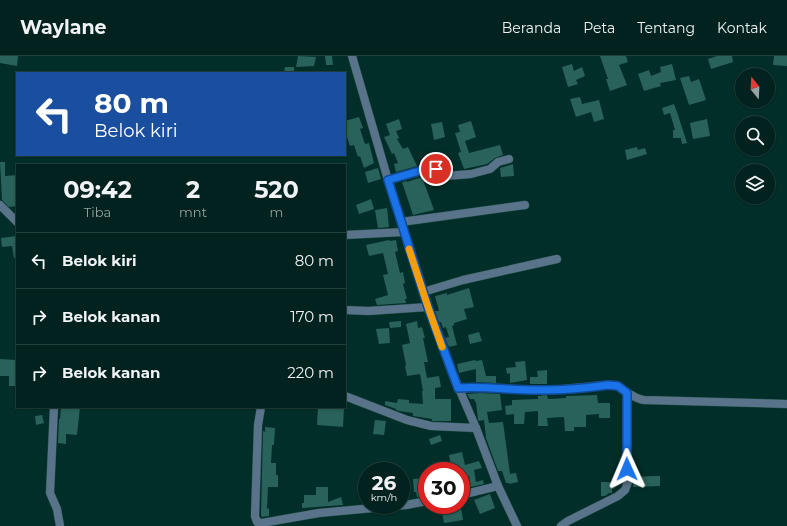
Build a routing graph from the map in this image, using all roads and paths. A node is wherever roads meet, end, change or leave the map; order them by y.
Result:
1 (352, 56) edge
2 (509, 160) dead end
3 (388, 180) junction
4 (0, 205) edge
5 (525, 205) dead end
6 (16, 221) edge
7 (401, 222) junction
8 (404, 232) junction
9 (346, 235) edge
10 (557, 259) dead end
11 (423, 292) junction
12 (428, 307) junction
13 (346, 310) edge
14 (458, 388) junction
15 (627, 393) junction
16 (346, 396) edge
17 (787, 404) edge
18 (54, 408) edge
19 (261, 408) edge
20 (476, 428) junction
21 (498, 486) junction
22 (470, 493) edge
23 (418, 503) edge
24 (60, 526) edge
25 (516, 526) edge
26 (560, 526) edge

1 - 3 street
2 - 3 street
3 - 7 street
4 - 6 street
5 - 7 street
7 - 8 street
8 - 9 street
8 - 11 street
10 - 11 street
11 - 12 street
12 - 13 street
12 - 14 street
14 - 15 street
14 - 20 street
15 - 17 street
15 - 26 street
16 - 20 street
18 - 24 street
19 - 23 street
20 - 21 street
21 - 22 street
21 - 25 street

